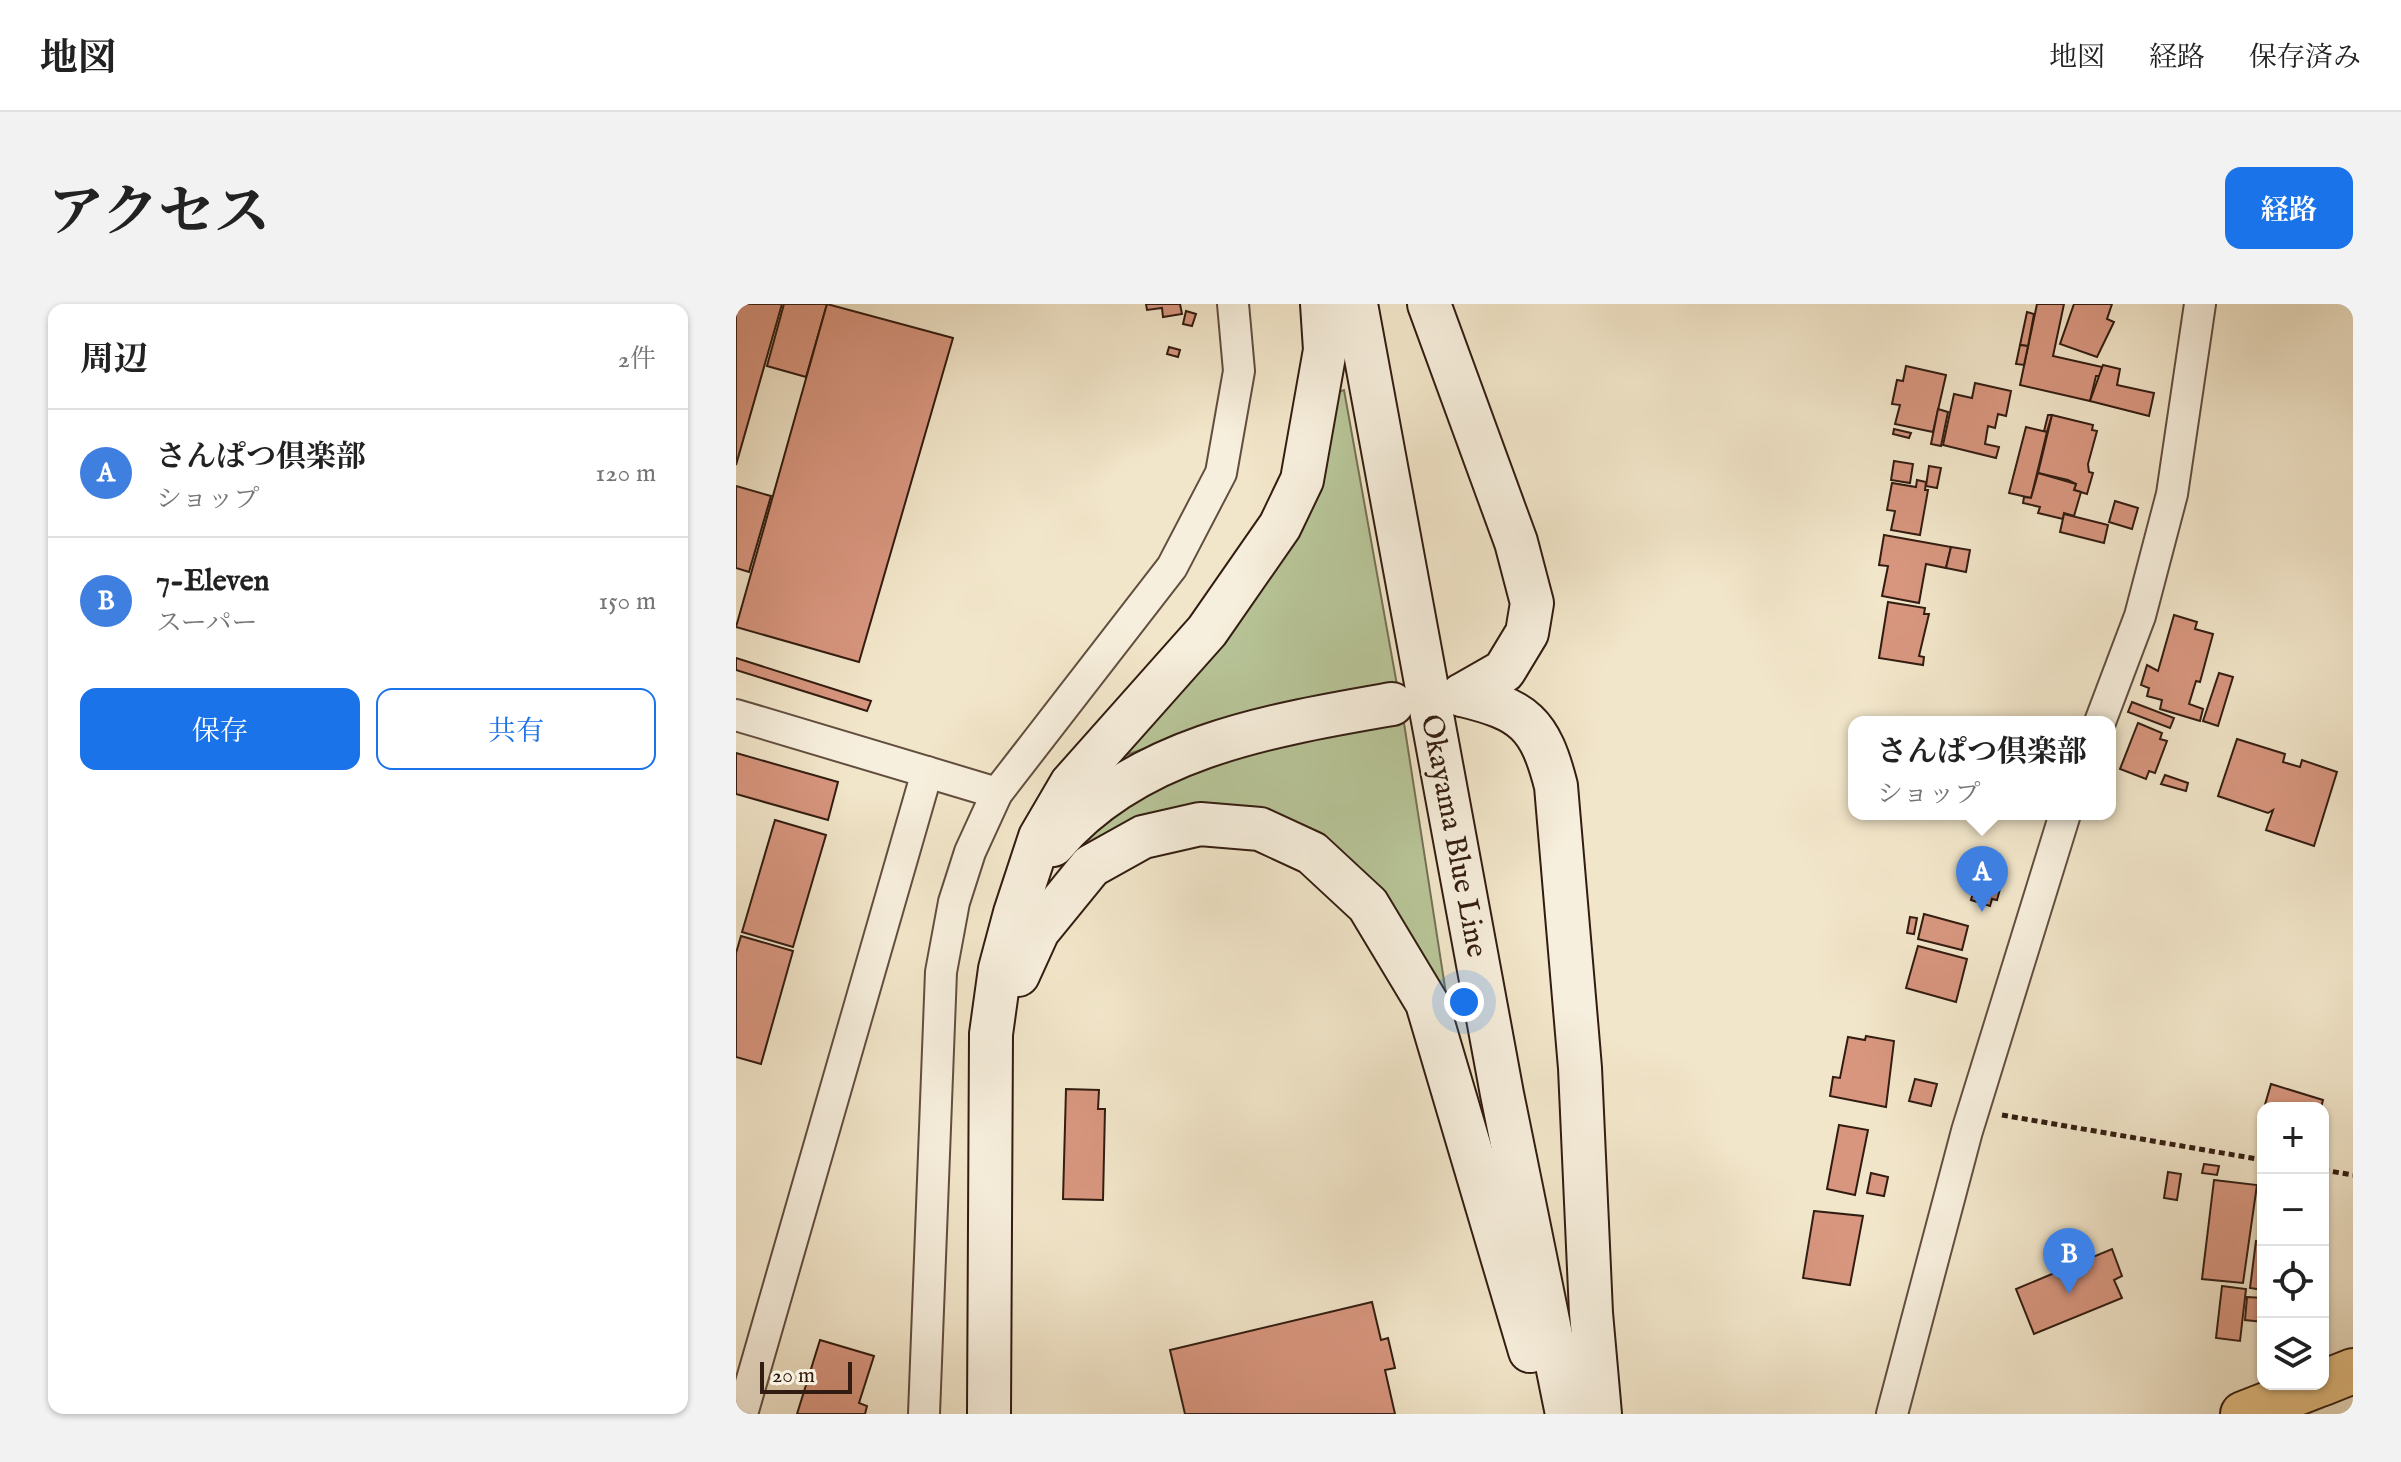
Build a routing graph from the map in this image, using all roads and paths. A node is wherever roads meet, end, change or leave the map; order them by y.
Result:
1 (1233, 304) edge
2 (1322, 304) edge
3 (1356, 304) edge
4 (1429, 304) edge
5 (2200, 304) edge
6 (1392, 704) dead end
7 (736, 715) edge
8 (2102, 716) edge
9 (927, 772) junction
10 (997, 793) junction
11 (2063, 820) edge
12 (1015, 913) junction
13 (991, 1034) junction
14 (1973, 1111) junction
15 (2257, 1159) edge
16 (2329, 1171) edge
17 (2353, 1175) edge
18 (2353, 1371) edge
19 (2329, 1380) edge
20 (2304, 1390) edge
21 (742, 1414) edge
22 (924, 1414) edge
23 (989, 1414) edge
24 (1550, 1414) edge
25 (1567, 1414) edge
26 (1600, 1414) edge
27 (1892, 1414) edge
28 (2243, 1414) edge

1 - 10 street
2 - 12 main road
3 - 25 main road, Okayama Blue Line
4 - 26 main road
5 - 8 street
6 - 12 main road
7 - 9 street
9 - 10 street
9 - 21 street
10 - 22 street
11 - 14 street
12 - 13 main road
13 - 23 main road
13 - 24 main road
14 - 15 path
14 - 27 street
16 - 17 path
18 - 19 main road
20 - 28 main road

